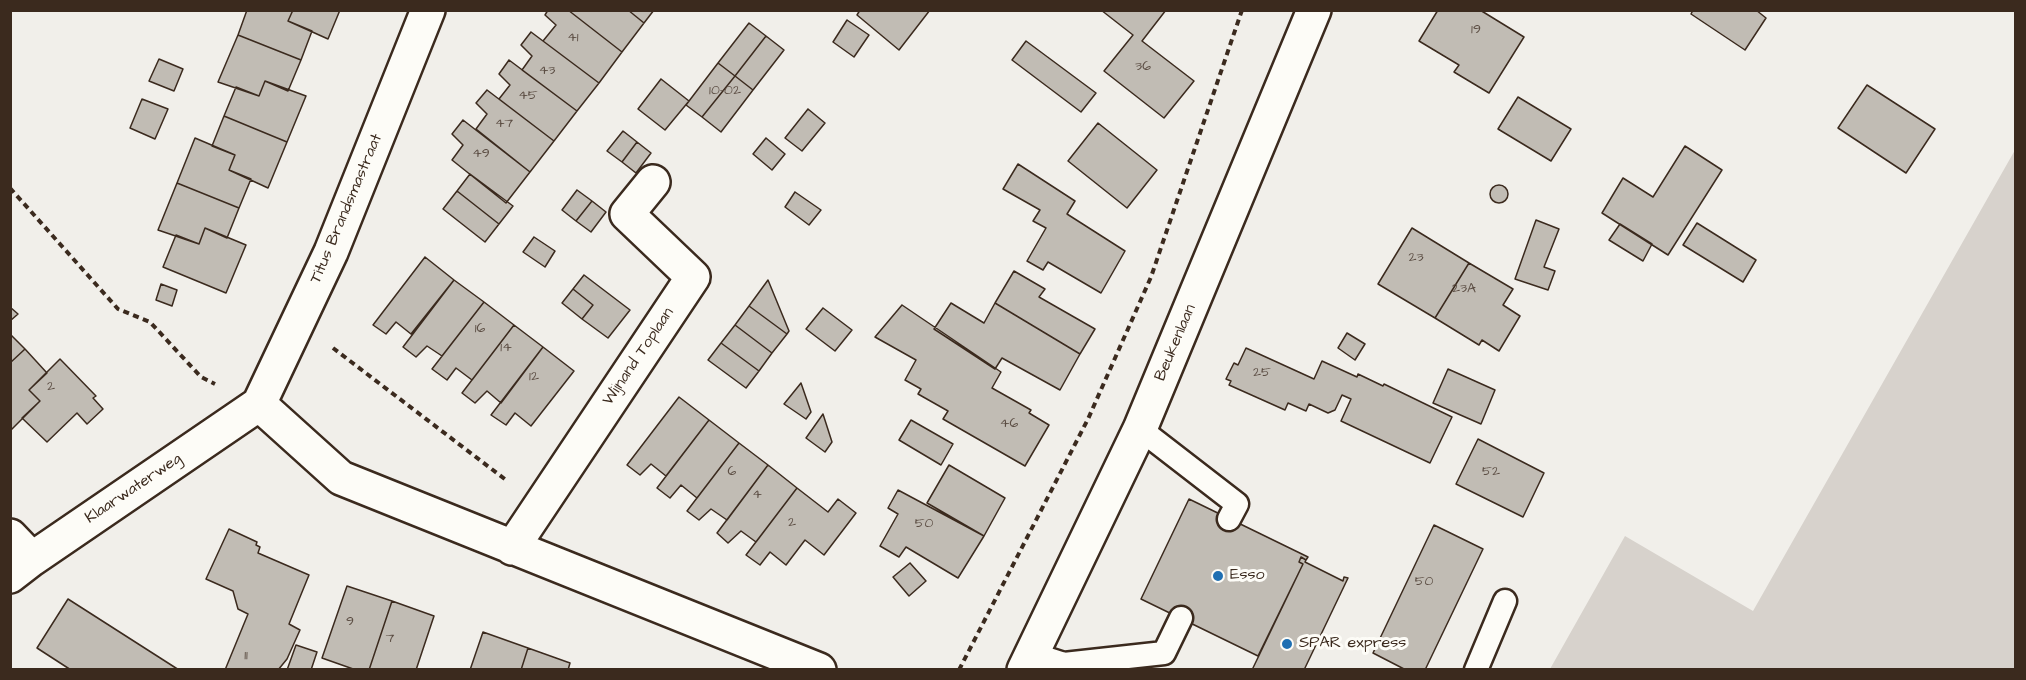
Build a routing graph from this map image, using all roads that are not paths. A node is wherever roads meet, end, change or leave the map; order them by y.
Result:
1 (428, 10) edge
2 (1314, 10) edge
3 (653, 182) dead end
4 (259, 404) junction
5 (1140, 429) junction
6 (1229, 519) dead end
7 (512, 548) junction
8 (18, 557) edge
9 (1505, 601) dead end
10 (1181, 618) dead end
11 (1028, 662) edge
12 (1148, 662) edge
13 (819, 669) edge
14 (1476, 669) edge

1 - 4 street, Titus Brandsmastraat
2 - 5 street, Beukenlaan
3 - 7 street, Wijnand Toplaan
4 - 7 street
4 - 8 street, Klaarwaterweg
5 - 6 lane
5 - 11 street, Beukenlaan
7 - 13 street
9 - 14 lane
10 - 12 lane
11 - 12 lane

